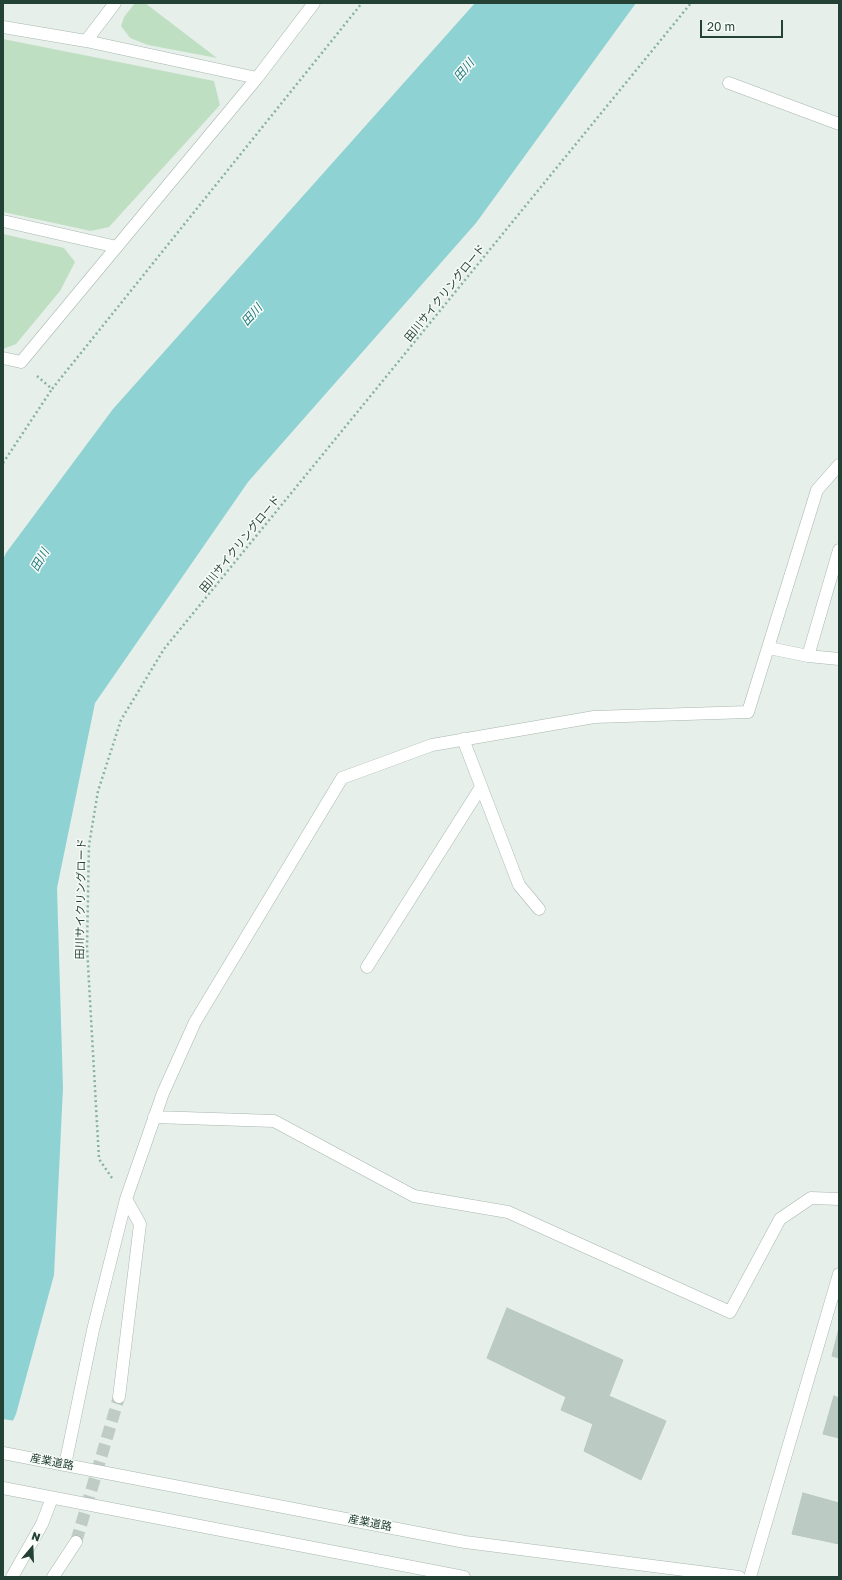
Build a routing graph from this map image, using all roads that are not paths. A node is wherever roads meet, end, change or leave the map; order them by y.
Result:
1 (115, 3) edge
2 (314, 3) edge
3 (3, 28) edge
4 (86, 41) junction
5 (257, 78) junction
6 (728, 83) dead end
7 (839, 124) edge
8 (3, 221) edge
9 (117, 247) junction
10 (3, 358) edge
11 (839, 465) edge
12 (839, 550) edge
13 (769, 648) junction
14 (808, 656) junction
15 (839, 659) edge
16 (463, 739) junction
17 (481, 787) junction
18 (538, 909) dead end
19 (367, 968) dead end
20 (154, 1117) junction
21 (126, 1199) junction
22 (839, 1199) edge
23 (839, 1274) edge
24 (119, 1397) tunnel mouth
25 (3, 1453) edge
26 (65, 1465) junction
27 (3, 1488) edge
28 (52, 1498) junction
29 (76, 1542) tunnel mouth
30 (12, 1577) edge
31 (52, 1577) edge
32 (464, 1577) edge
33 (739, 1577) edge
34 (750, 1577) edge

1 - 4 street
2 - 5 street
3 - 4 street
4 - 5 street
5 - 9 street
6 - 7 street
8 - 9 street
9 - 10 street
11 - 13 street
12 - 14 street
13 - 14 street
13 - 16 street
14 - 15 street
16 - 17 street
16 - 20 street
17 - 18 street
17 - 19 street
20 - 21 street
20 - 22 street
21 - 24 street
21 - 26 street
23 - 34 street
25 - 26 street, 産業道路
26 - 33 street, 産業道路
27 - 28 street
28 - 30 street
28 - 32 street
29 - 31 street

